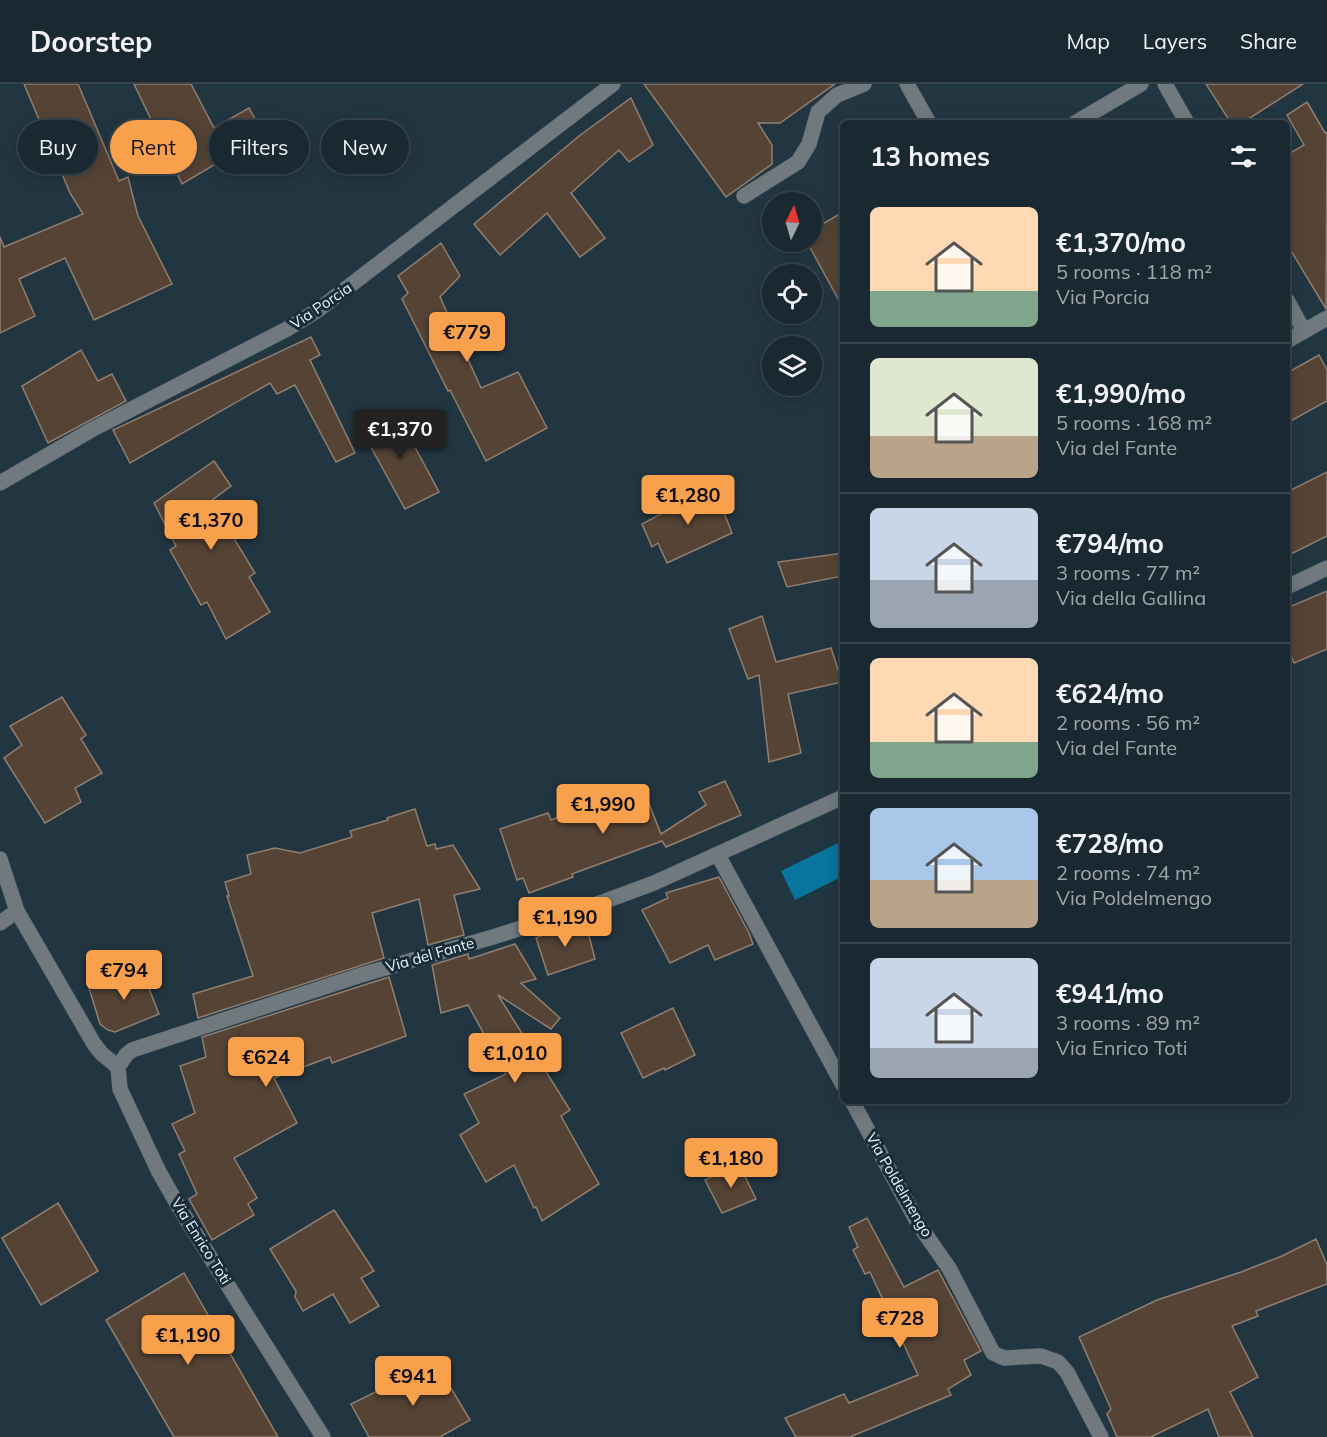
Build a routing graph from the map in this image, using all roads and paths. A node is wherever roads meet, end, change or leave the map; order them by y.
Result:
1 (614, 84) edge
2 (864, 84) edge
3 (907, 84) edge
4 (1141, 84) edge
5 (1165, 84) edge
6 (927, 120) edge
7 (1080, 120) edge
8 (1185, 120) edge
9 (744, 196) dead end
10 (1290, 305) edge
11 (1327, 318) edge
12 (1304, 331) junction
13 (1290, 339) edge
14 (0, 483) edge
15 (1327, 568) edge
16 (1290, 586) edge
17 (840, 798) edge
18 (718, 855) junction
19 (0, 859) edge
20 (17, 911) junction
21 (0, 923) edge
22 (118, 1067) junction
23 (840, 1079) edge
24 (854, 1104) edge
25 (322, 1437) edge
26 (1101, 1437) edge

1 - 14 street, Via Porcia
2 - 9 street
3 - 6 street
4 - 7 street
5 - 8 street
10 - 12 street
11 - 12 street
12 - 13 street
15 - 16 street
17 - 18 street, Via del Fante
18 - 22 street, Via del Fante
18 - 23 street
19 - 20 street
20 - 21 street
20 - 22 street
22 - 25 street, Via Enrico Toti
24 - 26 street, Via Poldelmengo

